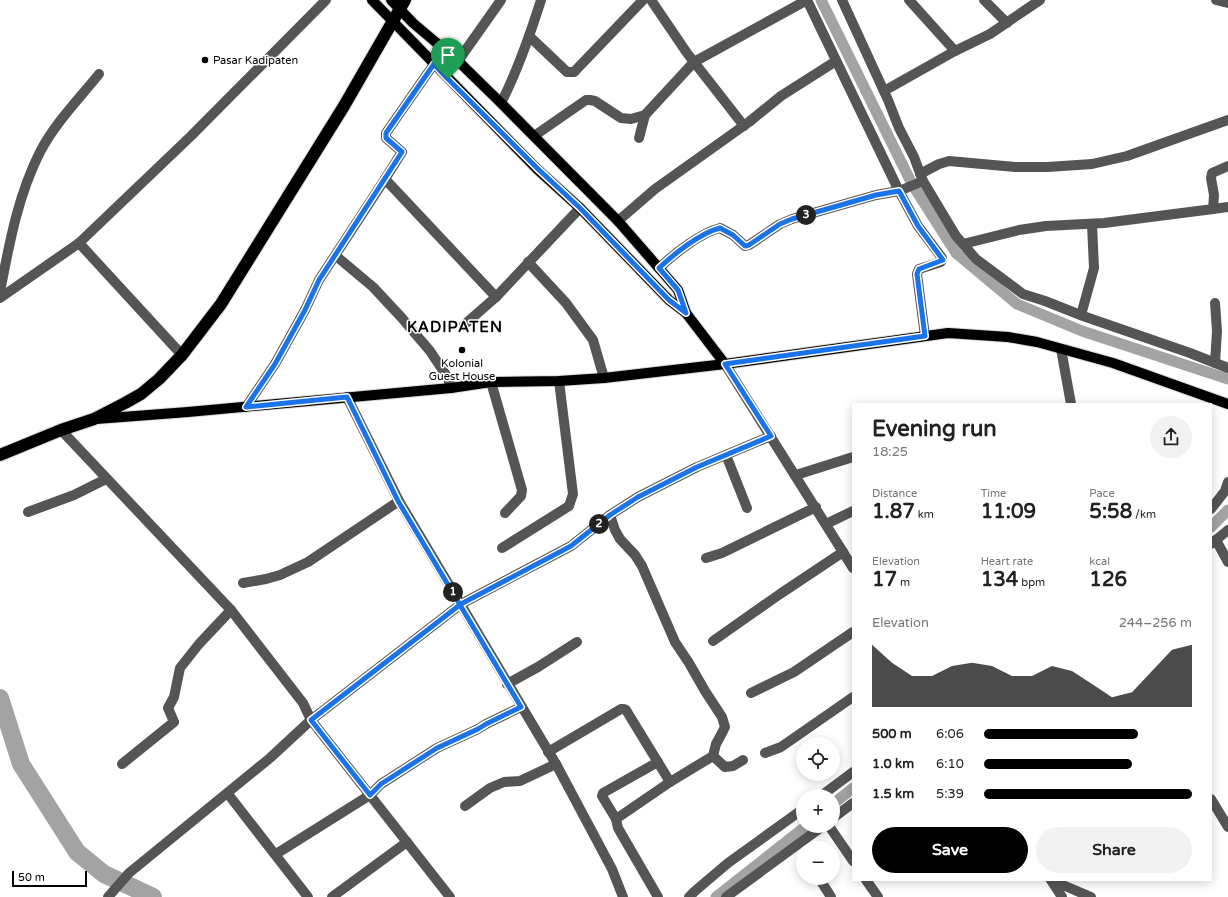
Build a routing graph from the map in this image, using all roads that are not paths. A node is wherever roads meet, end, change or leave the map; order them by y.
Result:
1 (326, 0) edge
2 (372, 0) edge
3 (391, 0) edge
4 (500, 0) edge
5 (541, 0) edge
6 (643, 0) edge
7 (651, 0) edge
8 (807, 0) edge
9 (842, 0) edge
10 (909, 0) edge
11 (984, 0) edge
12 (1040, 0) edge
13 (1216, 0) edge
14 (1228, 3) edge
15 (402, 5) edge
16 (393, 23) junction
17 (1007, 23) junction
18 (529, 36) junction
19 (955, 51) junction
20 (458, 61) junction
21 (836, 61) junction
22 (694, 62) junction
23 (434, 64) junction
24 (99, 74) dead end
25 (884, 91) junction
26 (501, 102) junction
27 (645, 115) junction
28 (1228, 120) edge
29 (744, 126) junction
30 (534, 136) junction
31 (639, 138) dead end
32 (1228, 166) edge
33 (385, 179) junction
34 (920, 180) junction
35 (901, 190) junction
36 (580, 208) junction
37 (1228, 208) edge
38 (1213, 209) junction
39 (618, 221) junction
40 (1092, 224) junction
41 (79, 243) junction
42 (963, 244) junction
43 (336, 256) junction
44 (528, 262) junction
45 (659, 268) junction
46 (0, 292) edge
47 (496, 297) junction
48 (0, 298) edge
49 (1215, 303) dead end
50 (686, 313) junction
51 (1081, 315) junction
52 (464, 325) dead end
53 (925, 336) junction
54 (1062, 349) junction
55 (182, 354) junction
56 (1215, 363) junction
57 (725, 364) junction
58 (1228, 368) edge
59 (604, 378) junction
60 (559, 381) junction
61 (491, 382) junction
62 (451, 388) junction
63 (347, 397) junction
64 (1071, 403) edge
65 (1228, 404) edge
66 (246, 407) junction
67 (94, 419) junction
68 (61, 430) junction
69 (771, 436) junction
70 (0, 455) edge
71 (726, 455) junction
72 (852, 457) edge
73 (796, 476) junction
74 (106, 479) junction
75 (1228, 482) edge
76 (398, 501) junction
77 (816, 507) junction
78 (747, 508) dead end
79 (1212, 508) edge
80 (852, 511) edge
81 (28, 512) dead end
82 (505, 513) dead end
83 (610, 515) junction
84 (826, 524) junction
85 (1228, 530) edge
86 (1214, 542) edge
87 (502, 548) dead end
88 (843, 552) junction
89 (706, 558) dead end
90 (1228, 562) edge
91 (852, 566) edge
92 (243, 583) dead end
93 (461, 604) junction
94 (231, 610) junction
95 (852, 633) edge
96 (712, 641) dead end
97 (577, 642) dead end
98 (507, 684) junction
99 (751, 693) dead end
100 (852, 699) edge
101 (521, 707) junction
102 (311, 720) junction
103 (548, 752) junction
104 (765, 753) dead end
105 (712, 756) junction
106 (743, 760) dead end
107 (658, 762) junction
108 (122, 764) dead end
109 (556, 764) junction
110 (852, 773) edge
111 (670, 782) junction
112 (830, 789) edge
113 (228, 794) junction
114 (370, 795) junction
115 (1212, 801) edge
116 (852, 804) edge
117 (465, 806) dead end
118 (840, 813) edge
119 (796, 814) edge
120 (616, 819) junction
121 (1228, 827) edge
122 (813, 833) edge
123 (834, 833) edge
124 (802, 841) edge
125 (407, 842) junction
126 (796, 846) edge
127 (276, 854) junction
128 (852, 860) edge
129 (867, 881) edge
130 (1052, 881) edge
131 (1053, 881) edge
132 (823, 885) edge
133 (110, 895) edge
134 (308, 897) edge
135 (332, 897) edge
136 (450, 897) edge
137 (623, 897) edge
138 (658, 897) edge
139 (689, 897) edge
140 (726, 897) edge
141 (831, 897) edge
142 (878, 897) edge
143 (1062, 897) edge
144 (1091, 897) edge

1 - 41 street
2 - 16 main road
3 - 15 main road
4 - 20 street
5 - 18 street
6 - 18 street
7 - 22 street
8 - 21 street
8 - 22 street
9 - 25 street
10 - 19 street
11 - 17 street
12 - 17 street
13 - 14 street
15 - 16 highway
15 - 20 main road
16 - 23 main road
16 - 55 highway
17 - 19 street
18 - 26 street
19 - 25 street
20 - 26 main road
21 - 29 street
21 - 35 street
22 - 27 street
22 - 29 street
23 - 33 street
23 - 36 main road
24 - 46 street
25 - 34 street
26 - 30 main road
27 - 30 street
27 - 31 street
28 - 34 street
29 - 39 street
30 - 39 main road
32 - 38 street
33 - 43 street
33 - 47 street
34 - 35 street
34 - 42 street
35 - 45 street
35 - 53 street
36 - 44 street
36 - 50 main road
37 - 38 street
38 - 40 street
39 - 45 main road
40 - 42 street
40 - 51 street
41 - 48 street
41 - 55 street
42 - 51 street
43 - 62 street
43 - 66 street
44 - 47 street
44 - 59 street
45 - 50 main road
47 - 52 street
49 - 56 street
50 - 57 main road
51 - 56 street
53 - 54 main road
53 - 57 main road
54 - 64 street
54 - 65 main road
55 - 67 highway
56 - 58 street
57 - 59 main road
57 - 69 street
59 - 60 main road
60 - 61 main road
60 - 87 street
61 - 62 main road
61 - 82 street
62 - 63 main road
63 - 66 main road
63 - 76 street
66 - 67 main road
67 - 68 highway
68 - 70 highway
68 - 74 street
69 - 71 street
69 - 73 street
71 - 78 street
71 - 83 street
72 - 73 street
73 - 77 street
74 - 81 street
74 - 94 street
75 - 79 street
76 - 92 street
76 - 93 street
77 - 84 street
77 - 89 street
80 - 84 street
83 - 93 street
83 - 105 street
84 - 88 street
85 - 86 street
86 - 90 street
88 - 91 street
88 - 96 street
93 - 98 street
93 - 102 street
94 - 102 street
94 - 108 street
95 - 99 street
97 - 98 street
98 - 101 street
100 - 104 street
101 - 103 street
101 - 114 street
102 - 113 street
102 - 114 street
103 - 107 street
103 - 109 street
105 - 106 street
105 - 111 street
107 - 111 street
107 - 120 street
109 - 117 street
109 - 137 street
110 - 112 street
111 - 120 street
113 - 127 street
113 - 133 street
114 - 125 street
114 - 127 street
115 - 121 street
116 - 118 street
119 - 139 street
120 - 138 street
122 - 124 street
123 - 128 street
125 - 135 street
125 - 136 street
126 - 140 street
127 - 134 street
129 - 142 street
130 - 143 street
131 - 144 street
132 - 141 street

